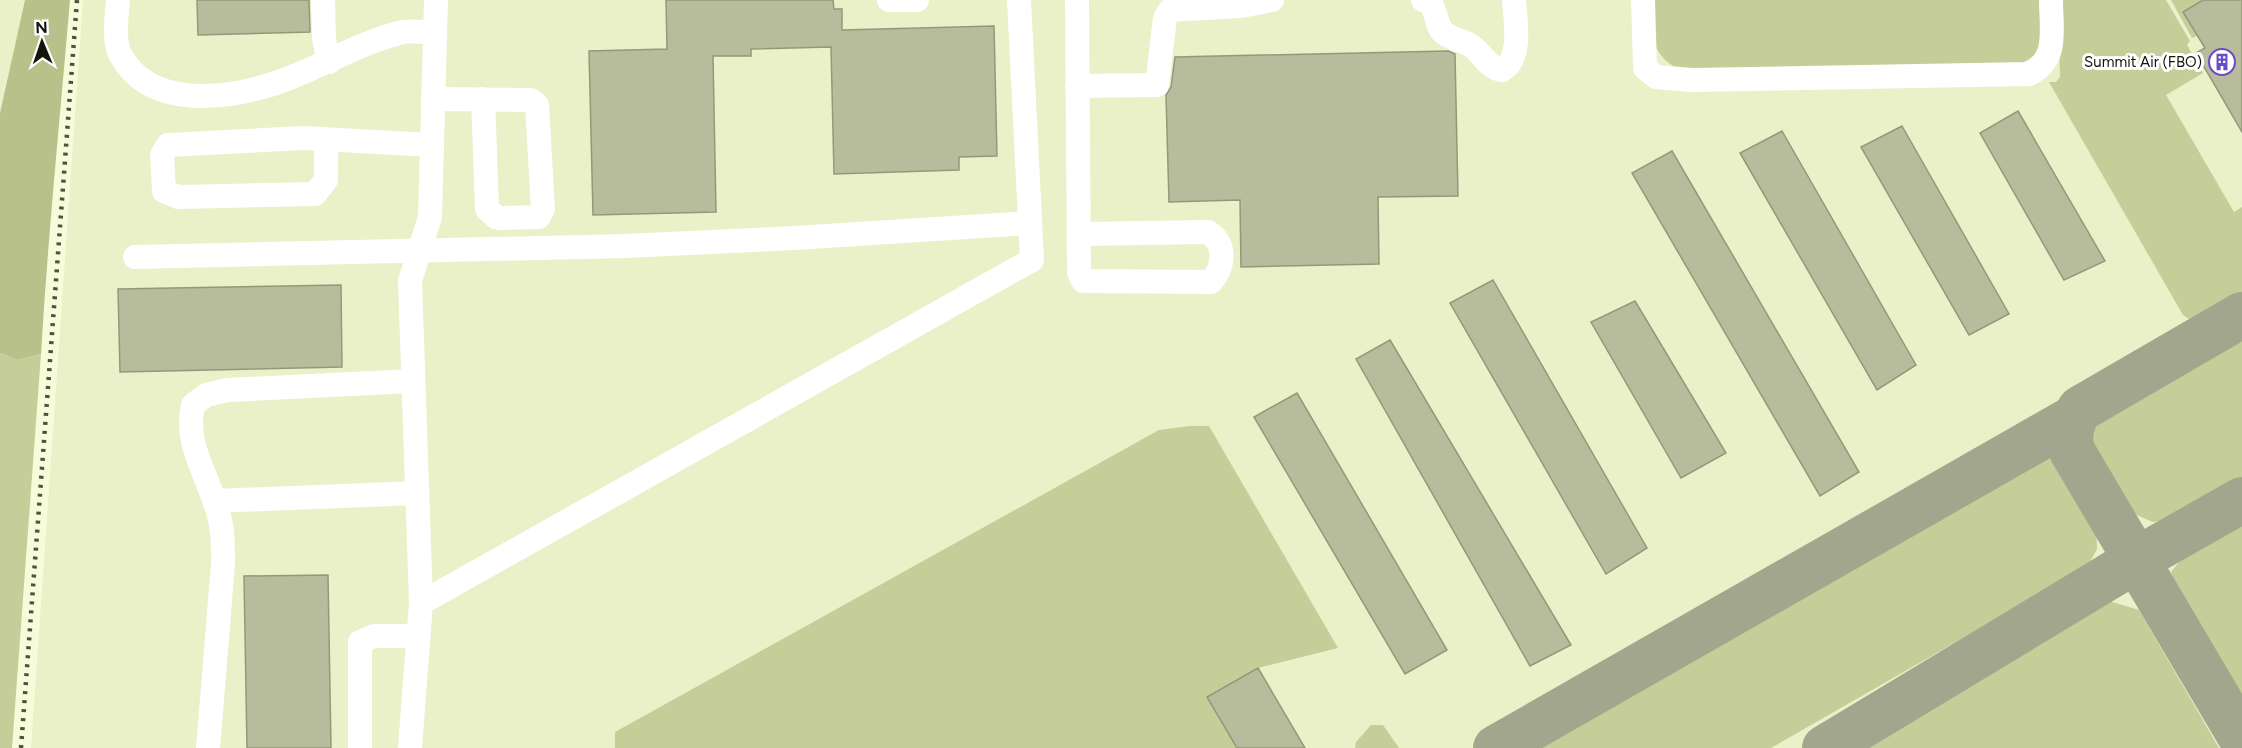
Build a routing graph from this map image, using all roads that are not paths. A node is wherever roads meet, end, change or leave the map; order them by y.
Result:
1 (118, 0) edge
2 (323, 0) edge
3 (436, 0) edge
4 (888, 0) edge
5 (917, 0) edge
6 (1019, 0) edge
7 (1077, 0) edge
8 (1272, 0) edge
9 (1423, 0) edge
10 (1514, 0) edge
11 (1643, 0) edge
12 (2051, 0) edge
13 (435, 33) junction
14 (329, 62) junction
15 (1077, 86) junction
16 (433, 99) junction
17 (483, 99) junction
18 (326, 140) junction
19 (432, 145) junction
20 (1030, 223) junction
21 (1079, 234) junction
22 (421, 249) junction
23 (135, 257) dead end
24 (413, 381) junction
25 (417, 494) junction
26 (214, 501) junction
27 (421, 603) junction
28 (418, 636) junction
29 (208, 748) edge
30 (360, 748) edge
31 (410, 748) edge

1 - 14 street
2 - 14 street
3 - 13 street
4 - 5 street
6 - 20 street
7 - 15 street
8 - 15 street
9 - 10 street
11 - 12 street
13 - 14 street
13 - 16 street
15 - 21 street
16 - 17 street
16 - 19 street
17 - 17 street
18 - 18 street
18 - 19 street
19 - 22 street
20 - 22 street
20 - 27 street
21 - 21 street
22 - 23 street
22 - 24 street
24 - 25 street
24 - 26 street
25 - 26 street
25 - 27 street
26 - 29 street
27 - 28 street
28 - 30 street
28 - 31 street

